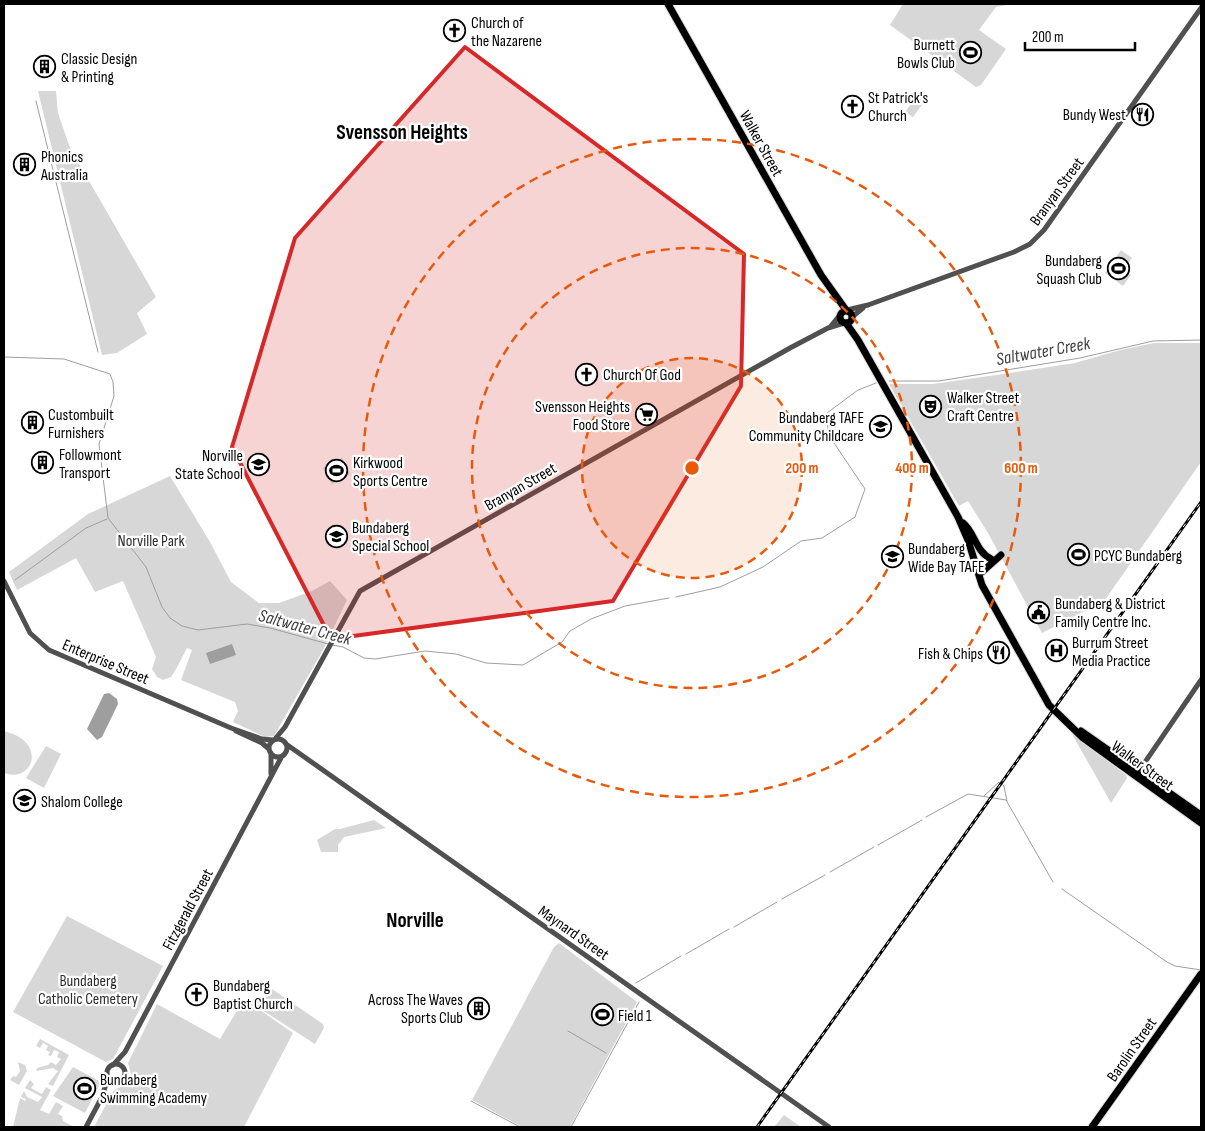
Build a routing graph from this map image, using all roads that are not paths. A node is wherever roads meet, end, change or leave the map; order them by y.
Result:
1 (668, 4) edge
2 (1201, 8) edge
3 (846, 316) junction
4 (960, 520) junction
5 (1001, 555) dead end
6 (992, 559) dead end
7 (977, 563) junction
8 (982, 572) junction
9 (4, 581) edge
10 (1201, 680) edge
11 (1053, 708) junction
12 (1071, 726) junction
13 (285, 727) junction
14 (231, 728) junction
15 (274, 740) junction
16 (285, 742) junction
17 (270, 751) junction
18 (283, 755) junction
19 (304, 757) junction
20 (1138, 771) junction
21 (271, 777) junction
22 (1201, 815) edge
23 (1201, 823) edge
24 (1201, 973) edge
25 (125, 1052) junction
26 (113, 1064) junction
27 (124, 1069) junction
28 (108, 1077) junction
29 (118, 1081) junction
30 (102, 1097) junction
31 (86, 1127) edge
32 (829, 1127) edge
33 (1092, 1127) edge

1 - 3 main road, Walker Street
2 - 3 street, Branyan Street
3 - 4 main road, Walker Street
3 - 13 street, Branyan Street
4 - 6 main road
4 - 7 main road, Walker Street
5 - 8 main road
7 - 8 main road, Walker Street
7 - 11 main road, Walker Street
8 - 11 main road, Walker Street
9 - 14 street, Enterprise Street
10 - 20 street
11 - 12 main road, Walker Street
12 - 20 main road, Walker Street
12 - 23 main road, Walker Street
13 - 15 street, Branyan Street
13 - 16 street, Branyan Street
14 - 15 street, Enterprise Street
14 - 17 street, Enterprise Street
15 - 16 street
15 - 17 street
16 - 18 street
16 - 19 street, Maynard Street
17 - 18 street
17 - 21 street, Fitzgerald Street
18 - 19 street, Maynard Street
18 - 21 street, Fitzgerald Street
19 - 32 street, Maynard Street
20 - 22 main road, Walker Street
21 - 25 street, Fitzgerald Street
24 - 33 main road, Barolin Street
25 - 26 street
25 - 27 street
26 - 27 street
26 - 28 street
27 - 29 street
28 - 29 street
28 - 30 street
29 - 30 street
30 - 31 street

